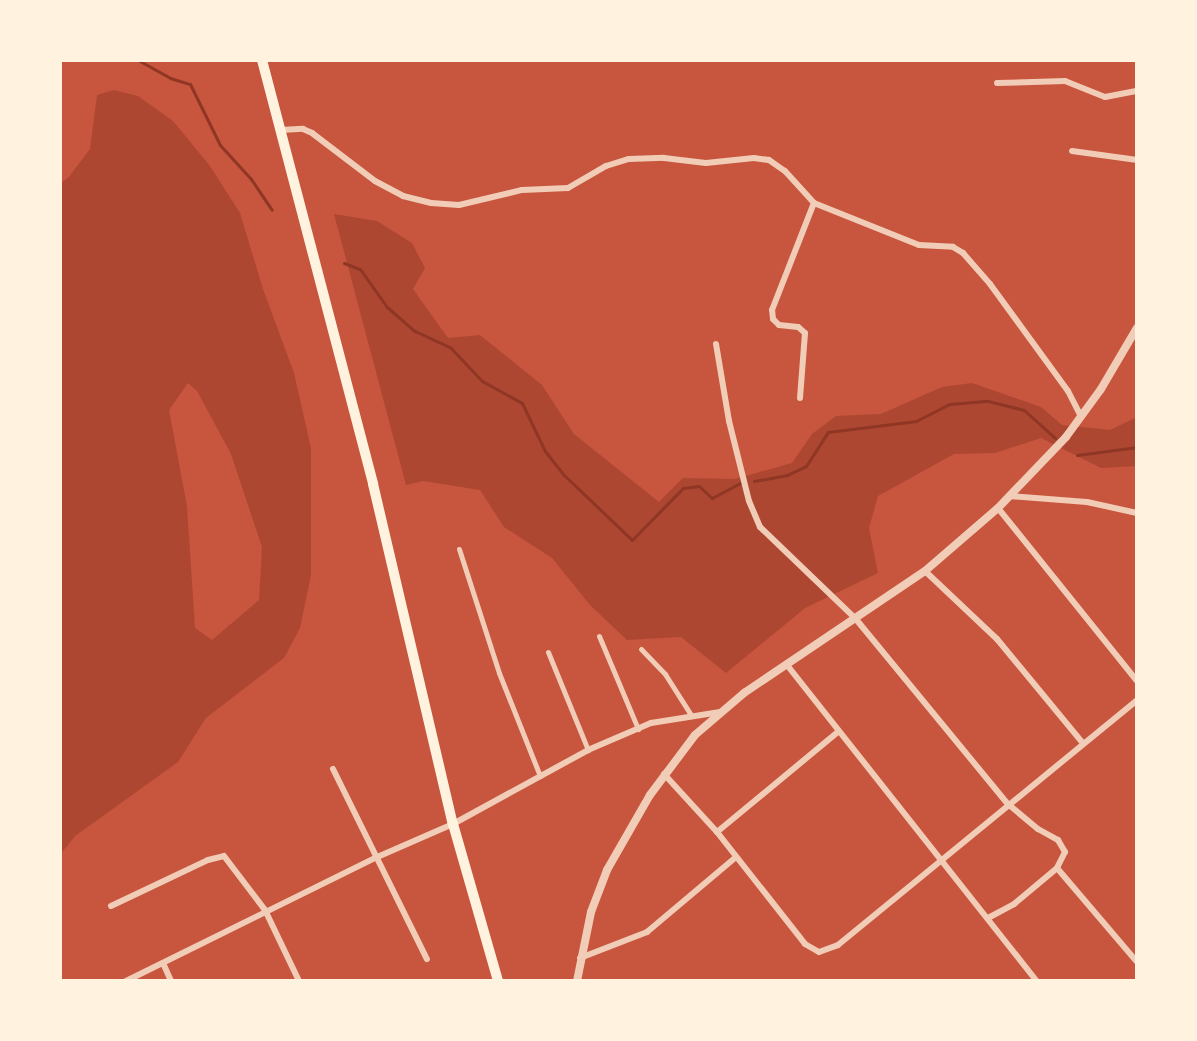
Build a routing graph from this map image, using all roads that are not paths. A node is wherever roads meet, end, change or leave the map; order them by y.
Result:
1 (262, 60) edge
2 (997, 83) dead end
3 (1137, 91) edge
4 (281, 130) junction
5 (1072, 151) dead end
6 (1137, 160) edge
7 (814, 203) junction
8 (1137, 328) edge
9 (716, 344) dead end
10 (800, 398) dead end
11 (1081, 416) junction
12 (1009, 496) junction
13 (998, 508) junction
14 (1137, 513) edge
15 (459, 549) dead end
16 (925, 571) junction
17 (855, 618) junction
18 (599, 636) dead end
19 (641, 649) dead end
20 (548, 652) dead end
21 (787, 665) junction
22 (1137, 681) edge
23 (1137, 700) edge
24 (720, 712) junction
25 (691, 715) junction
26 (638, 729) junction
27 (838, 732) junction
28 (1082, 742) junction
29 (588, 750) junction
30 (333, 769) dead end
31 (664, 774) junction
32 (540, 776) junction
33 (1008, 804) junction
34 (453, 824) junction
35 (717, 832) junction
36 (736, 857) junction
37 (375, 858) junction
38 (939, 860) junction
39 (1057, 868) junction
40 (111, 906) dead end
41 (265, 910) junction
42 (988, 918) junction
43 (580, 958) junction
44 (427, 959) dead end
45 (1137, 962) edge
46 (163, 963) junction
47 (126, 981) edge
48 (171, 981) edge
49 (299, 981) edge
50 (498, 981) edge
51 (577, 981) edge
52 (1037, 981) edge

1 - 4 main road
2 - 3 street
4 - 7 street
4 - 34 main road
5 - 6 street
7 - 10 street
7 - 11 street
8 - 11 street
9 - 17 street
11 - 12 street
12 - 13 street
12 - 14 street
13 - 16 street
13 - 22 street
15 - 32 street
16 - 17 street
16 - 28 street
17 - 21 street
17 - 33 street
18 - 26 street
19 - 25 street
20 - 29 street
21 - 24 street
21 - 27 street
23 - 28 street
24 - 25 street
24 - 31 street
25 - 26 street
26 - 29 street
27 - 35 street
27 - 38 street
28 - 33 street
29 - 32 street
30 - 37 street
31 - 35 street
31 - 43 street
32 - 34 street
33 - 38 street
33 - 39 street
34 - 37 street
34 - 50 main road
35 - 36 street
36 - 38 street
36 - 43 street
37 - 41 street
37 - 44 street
38 - 42 street
39 - 42 street
39 - 45 street
40 - 41 street
41 - 46 street
41 - 49 street
42 - 52 street
43 - 51 street
46 - 47 street
46 - 48 street

